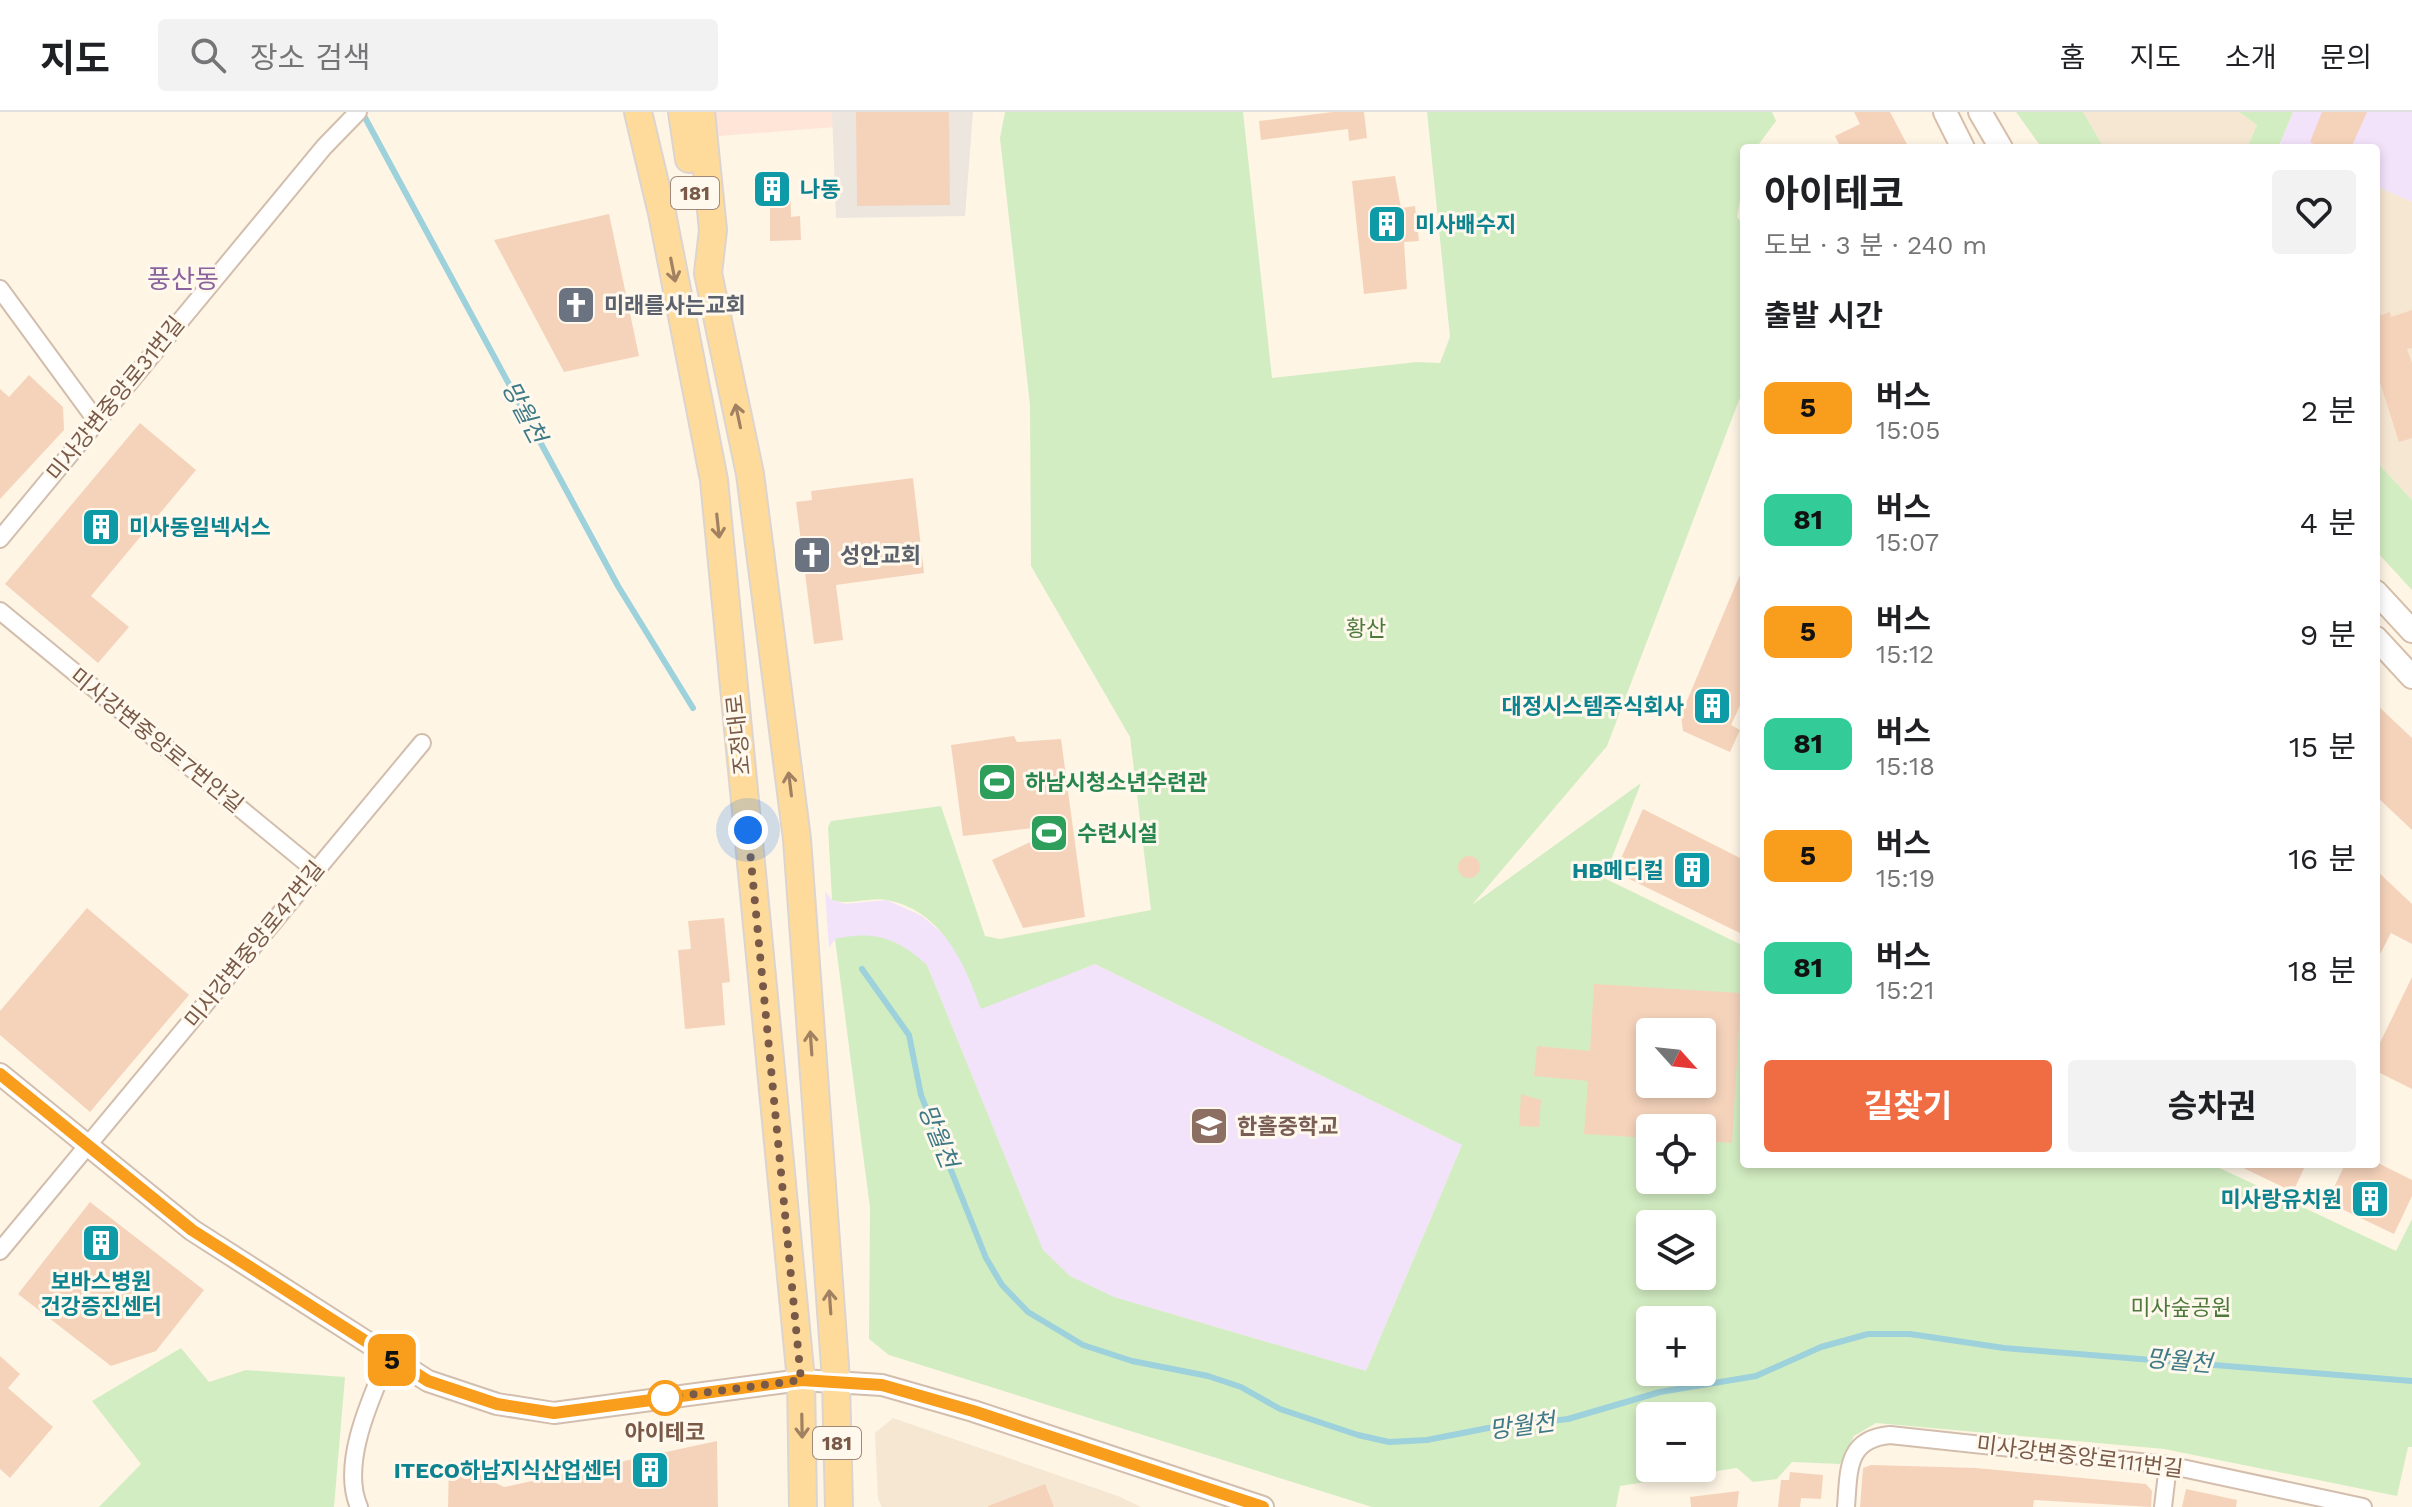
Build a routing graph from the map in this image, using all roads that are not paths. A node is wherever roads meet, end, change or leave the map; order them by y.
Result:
1 (358, 112) edge
2 (638, 112) edge
3 (655, 112) edge
4 (682, 112) edge
5 (701, 112) edge
6 (1945, 112) edge
7 (1980, 112) edge
8 (1961, 144) edge
9 (1999, 144) edge
10 (662, 213) junction
11 (708, 273) junction
12 (0, 289) edge
13 (96, 420) junction
14 (0, 539) edge
15 (2380, 596) edge
16 (0, 611) edge
17 (2412, 631) edge
18 (2380, 642) edge
19 (2412, 677) edge
20 (422, 743) dead end
21 (315, 870) junction
22 (0, 1074) edge
23 (87, 1147) junction
24 (0, 1251) edge
25 (388, 1358) junction
26 (801, 1380) junction
27 (836, 1380) junction
28 (2168, 1465) junction
29 (359, 1507) edge
30 (803, 1507) edge
31 (839, 1507) edge
32 (1263, 1507) edge
33 (1846, 1507) edge
34 (2163, 1507) edge
35 (2363, 1507) edge

1 - 13 street, 미사강변중앙로31번길
2 - 10 main road, 조정대로
3 - 10 main road, 181
4 - 11 main road, 181
5 - 11 main road, 조정대로
6 - 8 main road
7 - 9 main road
10 -> 26 main road, 조정대로
27 -> 11 main road, 조정대로 / 181
12 - 13 street
13 - 14 street, 미사강변중앙로31번길
15 - 17 main road
16 - 21 street, 미사강변중앙로7번안길
18 - 19 main road
20 - 21 street, 미사강변중앙로47번길
21 - 23 street, 미사강변중앙로47번길
22 - 23 street
23 - 24 street, 미사강변중앙로47번길
23 - 25 street
25 - 26 street
25 - 29 street
26 - 27 street
26 -> 30 main road, 조정대로
27 - 31 main road, 조정대로 / 181
27 - 32 street
28 - 33 street, 미사강변중앙로111번길
28 - 34 street
28 - 35 street, 미사강변중앙로111번길

